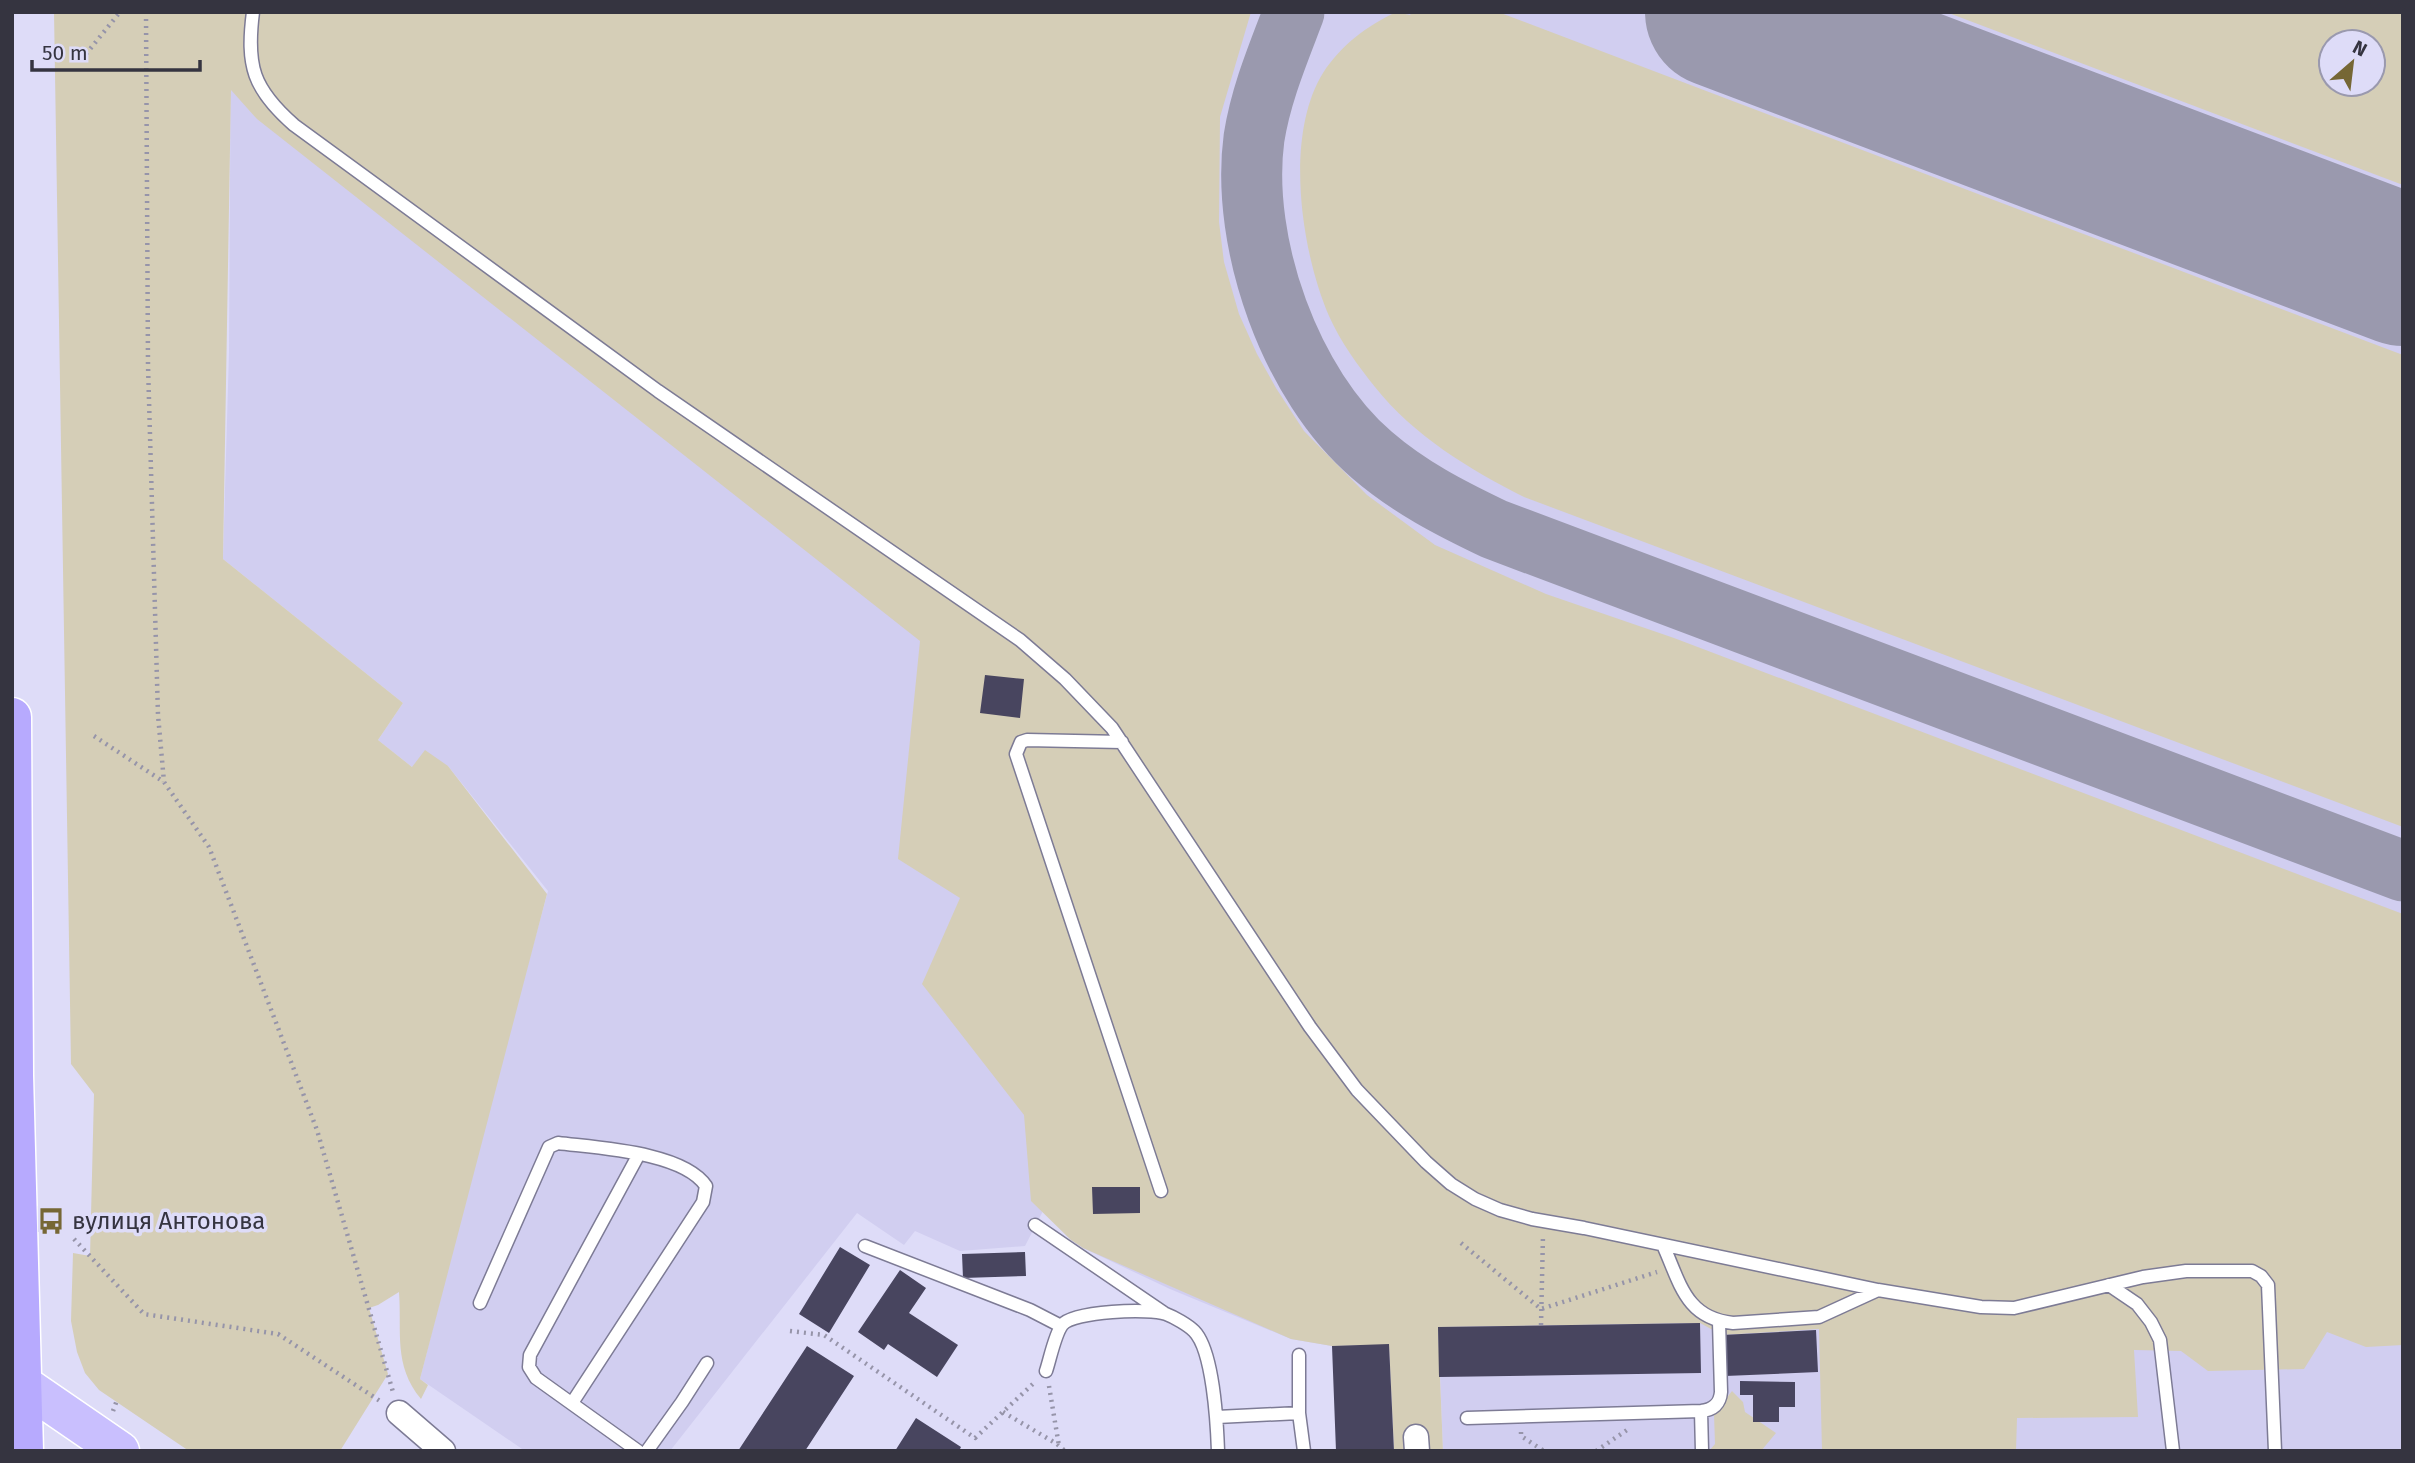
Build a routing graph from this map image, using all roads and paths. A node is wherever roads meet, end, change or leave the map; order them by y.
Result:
1 (120, 12) edge
2 (146, 12) edge
3 (253, 12) edge
4 (86, 54) dead end
5 (12, 717) edge
6 (94, 736) dead end
7 (1122, 742) junction
8 (164, 782) junction
9 (13, 1075) edge
10 (639, 1154) junction
11 (1161, 1191) dead end
12 (1544, 1221) junction
13 (1035, 1225) dead end
14 (74, 1239) dead end
15 (1461, 1243) dead end
16 (1663, 1245) junction
17 (865, 1246) dead end
18 (1673, 1267) junction
19 (2109, 1286) junction
20 (1878, 1290) junction
21 (480, 1303) dead end
22 (1541, 1309) junction
23 (1165, 1313) junction
24 (1718, 1322) junction
25 (1541, 1325) dead end
26 (1060, 1326) junction
27 (790, 1331) dead end
28 (1300, 1355) dead end
29 (707, 1363) dead end
30 (1046, 1371) junction
31 (17, 1381) edge
32 (572, 1403) junction
33 (1701, 1411) junction
34 (1003, 1412) junction
35 (399, 1413) junction
36 (1299, 1413) junction
37 (1520, 1416) junction
38 (1217, 1417) junction
39 (1467, 1418) dead end
40 (1059, 1446) junction
41 (24, 1451) edge
42 (120, 1451) edge
43 (443, 1451) edge
44 (638, 1451) edge
45 (647, 1451) edge
46 (1065, 1451) edge
47 (1218, 1451) edge
48 (1304, 1451) edge
49 (1544, 1451) edge
50 (1702, 1451) edge
51 (2173, 1451) edge
52 (2275, 1451) edge

1 - 4 path
2 - 8 path
3 - 7 lane
5 - 9 highway
6 - 8 path
7 - 11 lane
7 - 12 lane
8 - 35 path
9 - 31 highway
10 - 21 lane
10 - 32 lane
10 - 32 lane
12 - 16 lane
12 - 22 path
13 - 23 lane
14 - 35 path
15 - 22 path
16 - 18 lane
16 - 20 lane
17 - 26 lane
18 - 22 path
18 - 24 lane
19 - 20 lane
19 - 51 lane
19 - 52 lane
20 - 24 lane
22 - 25 path
23 - 26 lane
23 - 38 lane
24 - 33 lane
26 - 30 lane
27 - 34 path
28 - 36 lane
29 - 45 lane
30 - 34 path
30 - 40 path
31 - 41 highway
31 - 42 main road
32 - 44 lane
33 - 37 lane
33 - 50 lane
34 - 40 path
35 - 43 street
36 - 38 lane
36 - 48 lane
37 - 39 lane
37 - 49 path
38 - 47 lane
40 - 46 path

